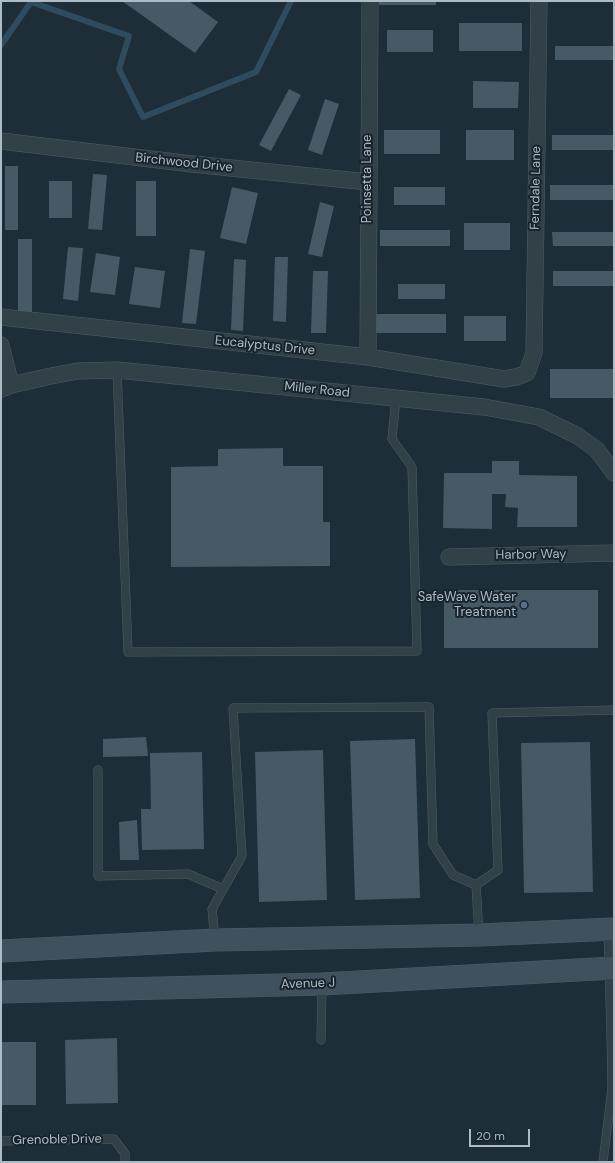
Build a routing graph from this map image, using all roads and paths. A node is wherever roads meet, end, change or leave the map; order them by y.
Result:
1 (370, 1) edge
2 (539, 1) edge
3 (1, 141) edge
4 (368, 182) junction
5 (1, 317) edge
6 (1, 345) edge
7 (368, 357) junction
8 (117, 370) junction
9 (527, 373) joint
10 (6, 387) edge
11 (396, 398) junction
12 (614, 473) edge
13 (614, 553) edge
14 (449, 557) dead end
15 (614, 710) edge
16 (98, 770) dead end
17 (476, 884) junction
18 (223, 889) junction
19 (611, 929) edge
20 (479, 935) junction
21 (215, 940) junction
22 (1, 950) edge
23 (611, 968) edge
24 (322, 984) junction
25 (1, 992) edge
26 (321, 1040) dead end
27 (1, 1142) edge
28 (125, 1162) edge
29 (603, 1162) edge

1 - 4 street, Poinsetta Lane
2 - 9 street, Ferndale Lane
3 - 4 street, Birchwood Drive
4 - 7 street, Poinsetta Lane
5 - 7 street, Eucalyptus Drive
6 - 10 street
7 - 9 street, Eucalyptus Drive
8 - 10 street, Miller Road
8 - 11 street, Miller Road
8 - 11 lane
11 - 12 street, Miller Road
13 - 14 street, Harbor Way
15 - 17 lane
16 - 18 lane
17 - 18 lane
17 - 20 lane
18 - 21 lane
19 - 20 street
19 - 23 lane
20 - 21 street
21 - 22 street
23 - 24 street, Avenue J
23 - 29 lane
24 - 25 street, Avenue J
24 - 26 lane
27 - 28 lane, Grenoble Drive

